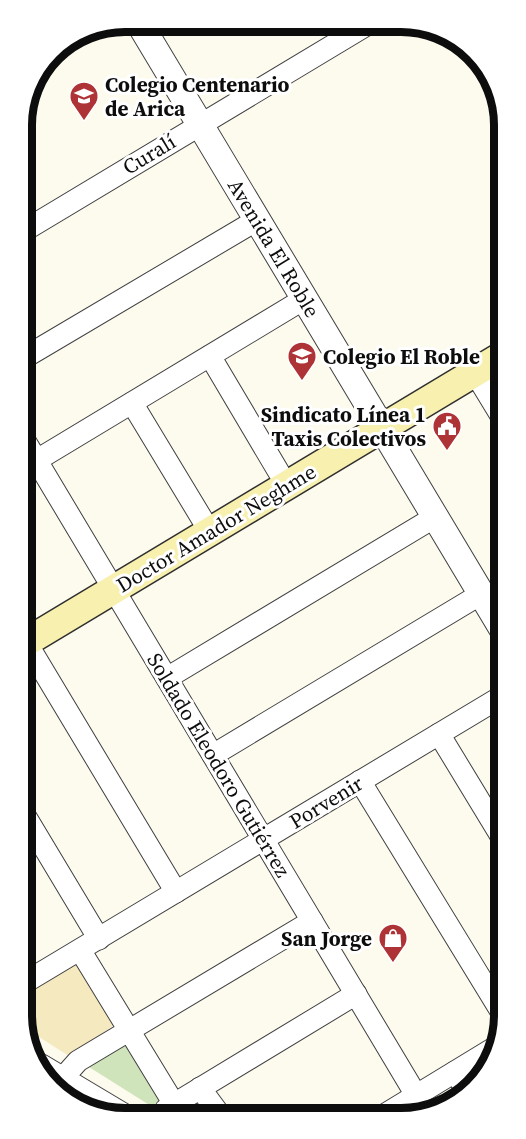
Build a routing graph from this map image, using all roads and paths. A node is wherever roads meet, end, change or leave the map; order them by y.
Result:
1 (145, 32) edge
2 (355, 32) edge
3 (199, 124) junction
4 (257, 220) junction
5 (32, 226) edge
6 (304, 299) junction
7 (32, 353) edge
8 (210, 356) junction
9 (494, 362) edge
10 (474, 373) junction
11 (132, 403) junction
12 (494, 406) edge
13 (382, 429) junction
14 (32, 452) edge
15 (37, 460) junction
16 (287, 486) junction
17 (435, 517) junction
18 (210, 532) junction
19 (114, 589) junction
20 (481, 594) junction
21 (494, 615) edge
22 (32, 636) edge
23 (32, 654) edge
24 (167, 678) junction
25 (494, 701) edge
26 (439, 734) junction
27 (213, 755) junction
28 (360, 781) junction
29 (494, 825) edge
30 (32, 827) edge
31 (264, 839) junction
32 (176, 892) junction
33 (312, 921) junction
34 (99, 939) junction
35 (80, 950) junction
36 (32, 978) edge
37 (356, 993) junction
38 (494, 1000) edge
39 (130, 1030) junction
40 (486, 1053) edge
41 (455, 1072) junction
42 (463, 1084) edge
43 (65, 1086) edge
44 (67, 1087) edge
45 (200, 1088) junction
46 (416, 1095) junction
47 (97, 1103) edge
48 (168, 1108) edge
49 (172, 1108) edge
50 (214, 1108) edge
51 (395, 1108) edge

1 - 3 street, Avenida El Roble
2 - 3 street, Curalí
3 - 4 street, Avenida El Roble
3 - 5 street, Curalí
4 - 6 street, Avenida El Roble
4 - 7 street
6 - 8 street
6 - 13 street, Avenida El Roble
8 - 11 street
8 - 16 street
9 - 10 main road, Doctor Amador Neghme
10 - 12 street
10 - 13 main road, Doctor Amador Neghme
11 - 15 street
11 - 18 street
13 - 16 main road, Doctor Amador Neghme
13 - 17 street, Avenida El Roble
14 - 15 street, Soldado Eleodoro Gutiérrez
15 - 19 street, Soldado Eleodoro Gutiérrez
16 - 18 main road, Doctor Amador Neghme
17 - 20 street, Avenida El Roble
17 - 24 street
18 - 19 main road, Doctor Amador Neghme
19 - 22 main road, Doctor Amador Neghme
19 - 24 street, Soldado Eleodoro Gutiérrez
20 - 21 street, Avenida El Roble
20 - 27 street
23 - 32 street
24 - 27 street, Soldado Eleodoro Gutiérrez
25 - 26 street, Porvenir
26 - 28 street, Porvenir
26 - 29 street
27 - 31 street, Soldado Eleodoro Gutiérrez
28 - 31 street, Porvenir
28 - 38 street
30 - 34 street
31 - 32 street, Porvenir
31 - 33 street, Soldado Eleodoro Gutiérrez
32 - 34 street, Porvenir
33 - 37 street, Soldado Eleodoro Gutiérrez
33 - 39 street
34 - 35 street, Porvenir
35 - 36 street, Porvenir
35 - 39 street
37 - 45 street
37 - 46 street, Soldado Eleodoro Gutiérrez
39 - 43 street
39 - 48 street
40 - 41 street
41 - 42 street
41 - 46 street
44 - 47 street
45 - 49 street
45 - 50 street
46 - 51 street

